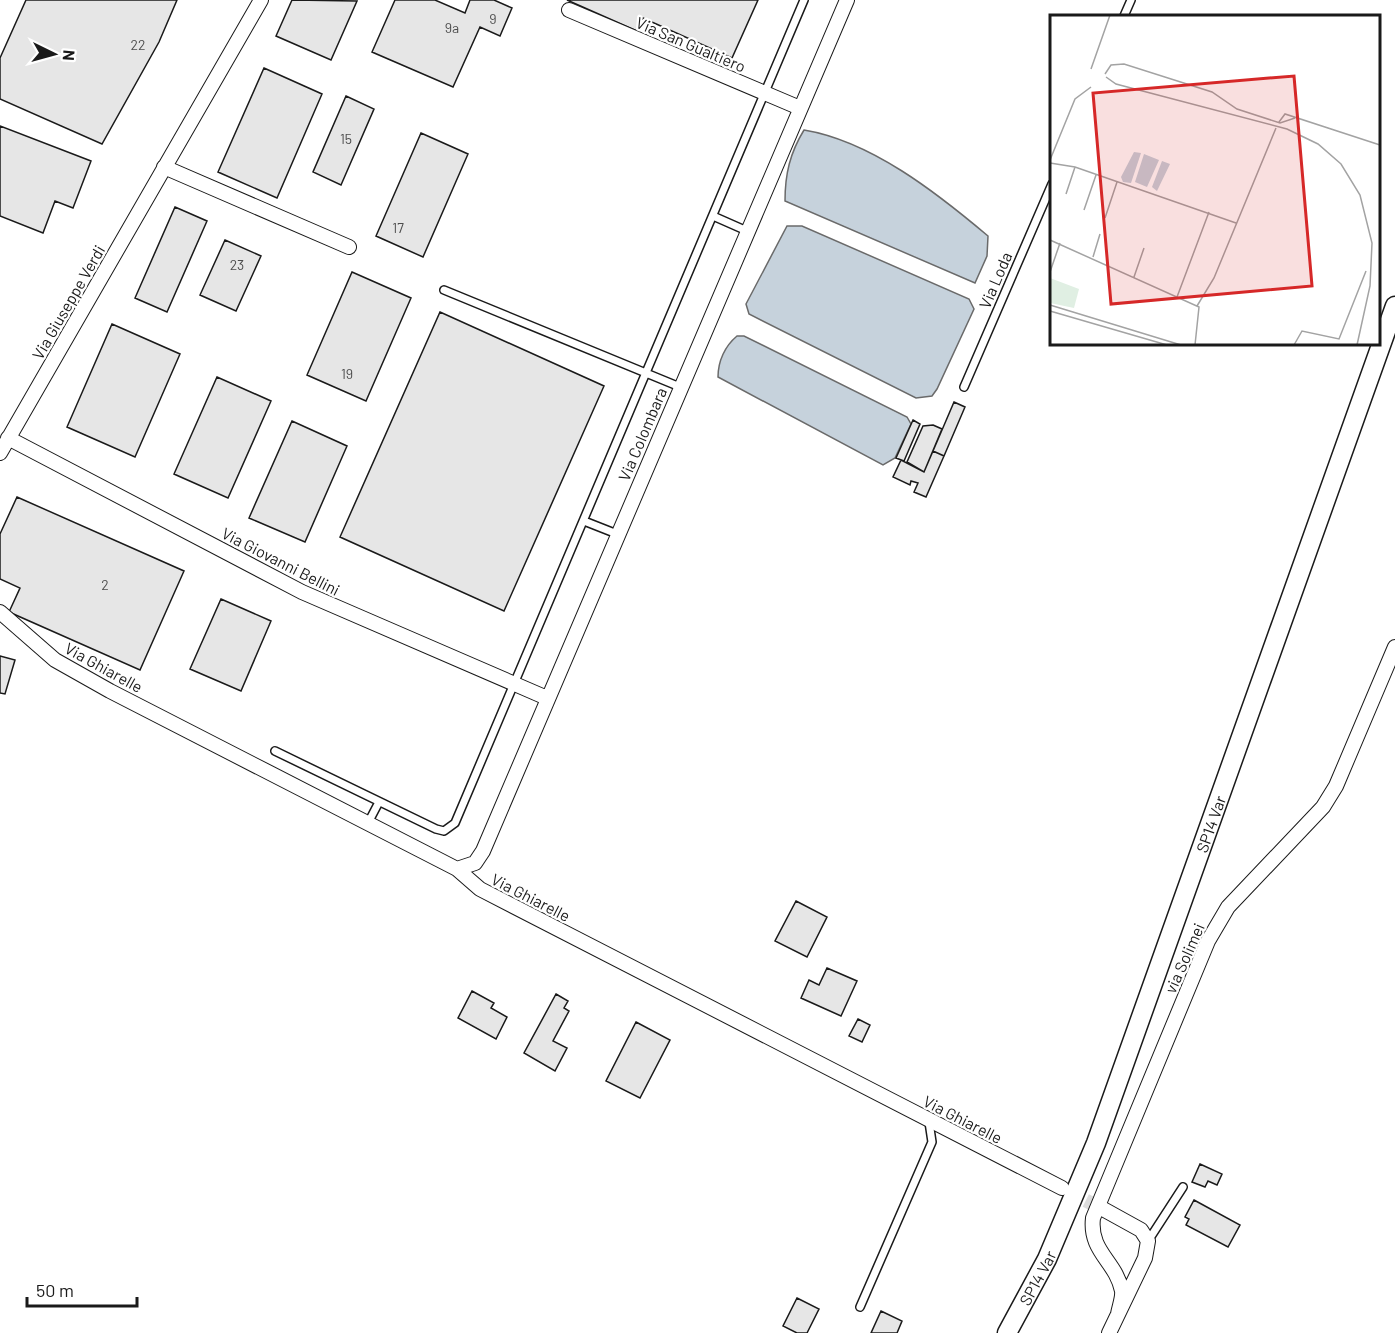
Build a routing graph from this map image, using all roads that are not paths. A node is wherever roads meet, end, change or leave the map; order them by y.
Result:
1 (261, 0) edge
2 (804, 0) edge
3 (847, 0) edge
4 (1131, 0) edge
5 (569, 10) dead end
6 (1124, 15) edge
7 (765, 93) junction
8 (800, 108) junction
9 (164, 167) junction
10 (1050, 189) edge
11 (713, 216) junction
12 (747, 231) junction
13 (349, 247) dead end
14 (444, 290) dead end
15 (1395, 306) edge
16 (646, 373) junction
17 (680, 387) junction
18 (964, 387) dead end
19 (8, 438) junction
20 (0, 453) edge
21 (584, 521) junction
22 (617, 534) junction
23 (0, 612) edge
24 (1395, 647) edge
25 (514, 684) junction
26 (547, 698) junction
27 (275, 751) dead end
28 (379, 802) junction
29 (368, 823) junction
30 (457, 869) junction
31 (929, 1119) junction
32 (1183, 1187) dead end
33 (1062, 1188) tunnel mouth
34 (1103, 1209) tunnel mouth
35 (1148, 1241) junction
36 (860, 1307) dead end
37 (1118, 1314) junction
38 (1007, 1333) edge
39 (1109, 1333) edge

1 - 9 street, Via Giuseppe Verdi
2 - 7 lane
3 - 8 street, Via Colombara
4 - 6 lane
5 - 7 street, Via San Gualtiero
7 - 8 street, Via San Gualtiero
7 - 11 lane
8 - 12 street, Via Colombara
9 - 13 street
9 - 19 street, Via Giuseppe Verdi
10 - 18 lane, Via Loda
11 - 12 lane
11 - 16 lane
12 - 17 street, Via Colombara
14 - 16 lane
15 - 38 main road, SP14 Var
16 - 17 lane
16 - 21 lane
17 - 22 street, Via Colombara
19 - 20 street, Via Giuseppe Verdi
19 - 25 street, Via Giovanni Bellini
21 - 22 lane
21 - 25 lane
22 - 26 street, Via Colombara
23 - 29 street, Via Ghiarelle
24 - 37 street, via Solimei
25 - 26 street, Via Giovanni Bellini
25 - 28 lane
26 - 30 street, Via Colombara
27 - 28 lane
28 - 29 lane
29 - 30 street, Via Ghiarelle
30 - 31 street, Via Ghiarelle
31 - 33 street, Via Ghiarelle
31 - 36 lane
32 - 35 lane
34 - 35 street
35 - 37 street
37 - 39 street

